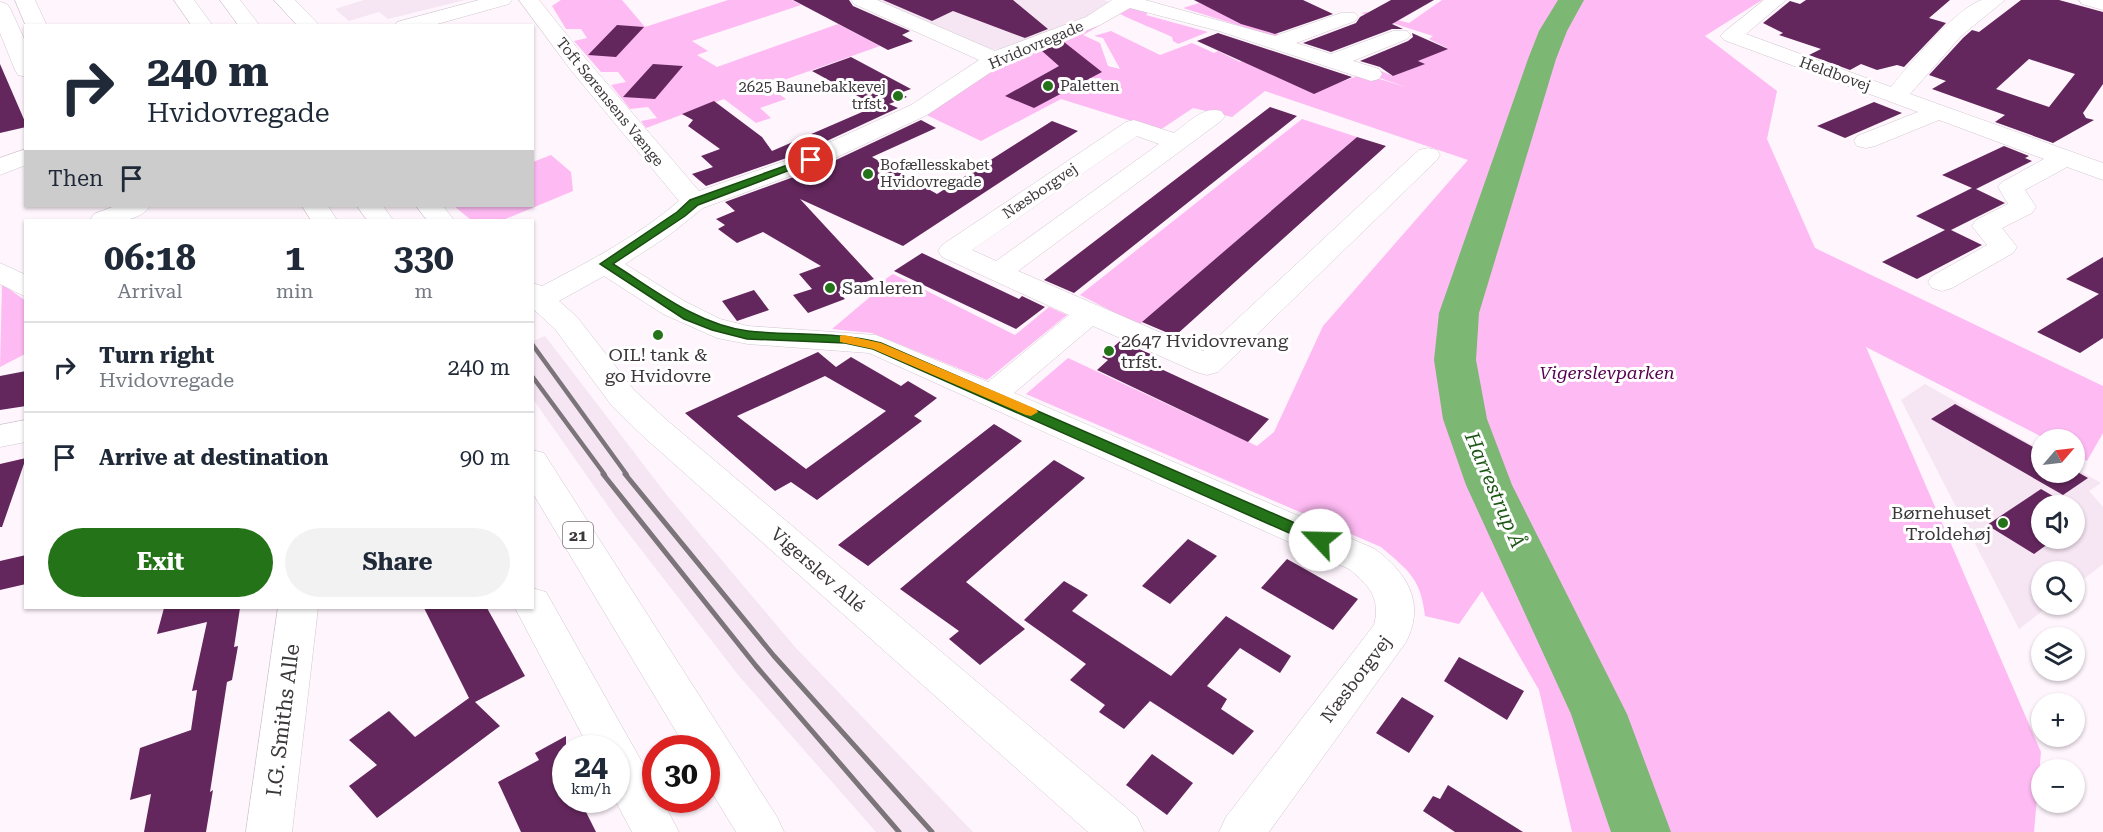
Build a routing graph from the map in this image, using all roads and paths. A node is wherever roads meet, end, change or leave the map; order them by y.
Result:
1 (25, 0) edge
2 (184, 0) edge
3 (230, 0) edge
4 (284, 0) edge
5 (502, 0) edge
6 (524, 0) edge
7 (529, 0) edge
8 (861, 0) edge
9 (1126, 0) edge
10 (1200, 0) edge
11 (1776, 0) edge
12 (1995, 0) edge
13 (2089, 0) edge
14 (2103, 4) edge
15 (1169, 10) junction
16 (1, 11) edge
17 (1348, 17) dead end
18 (36, 24) edge
19 (202, 24) edge
20 (248, 24) edge
21 (308, 24) edge
22 (412, 24) edge
23 (442, 24) edge
24 (1400, 35) dead end
25 (1275, 43) junction
26 (995, 59) junction
27 (1333, 61) junction
28 (20, 73) edge
29 (1371, 74) dead end
30 (1896, 96) junction
31 (1938, 112) junction
32 (1213, 116) dead end
33 (1866, 141) dead end
34 (1176, 142) junction
35 (1428, 155) dead end
36 (24, 157) edge
37 (2065, 158) junction
38 (2100, 165) edge
39 (0, 167) edge
40 (24, 172) edge
41 (0, 182) edge
42 (694, 202) junction
43 (135, 207) edge
44 (430, 207) edge
45 (105, 219) edge
46 (440, 219) edge
47 (24, 257) edge
48 (605, 264) junction
49 (0, 267) edge
50 (0, 272) edge
51 (998, 273) junction
52 (1942, 282) dead end
53 (24, 287) edge
54 (537, 295) edge
55 (1090, 314) junction
56 (992, 395) junction
57 (24, 432) edge
58 (0, 436) edge
59 (534, 465) edge
60 (534, 607) edge
61 (298, 609) edge
62 (604, 735) edge
63 (630, 785) edge
64 (269, 832) edge
65 (656, 832) edge
66 (761, 832) edge
67 (1121, 832) edge
68 (1242, 832) edge

1 - 18 main road
2 - 19 main road
3 - 20 main road
4 - 21 main road
5 - 22 main road
6 - 23 main road
7 - 42 main road, Toft Sørensens Vænge
8 - 26 main road
9 - 15 main road, Hvidovregade
9 - 26 main road, Hvidovregade
10 - 15 main road, Hvidovregade
11 - 30 main road, Heldbovej
12 - 30 main road
13 - 14 main road
15 - 25 main road, Hvidovregade
16 - 28 main road
17 - 25 main road
24 - 27 main road
25 - 27 main road, Hvidovregade
26 - 42 main road, Hvidovregade
27 - 29 main road, Hvidovregade
30 - 31 main road, Heldbovej
31 - 33 main road
31 - 37 main road, Heldbovej
32 - 34 main road
34 - 51 main road
34 - 51 main road, Næsborgvej
35 - 55 main road, Næsborgvej
36 - 39 main road
37 - 38 main road, Heldbovej
37 - 52 main road
40 - 41 main road
42 - 48 main road, Hvidovregade
43 - 45 main road
44 - 46 main road
47 - 49 main road
48 - 54 main road, Hvidovregade
48 - 56 main road, Næsborgvej
50 - 53 main road
51 - 55 main road, Næsborgvej
54 - 67 main road, Vigerslev Allé
55 - 56 main road
56 - 68 main road, Næsborgvej
57 - 58 main road
59 - 66 main road, 21
60 - 62 main road
61 - 64 main road, I.G. Smiths Alle
63 - 65 main road

